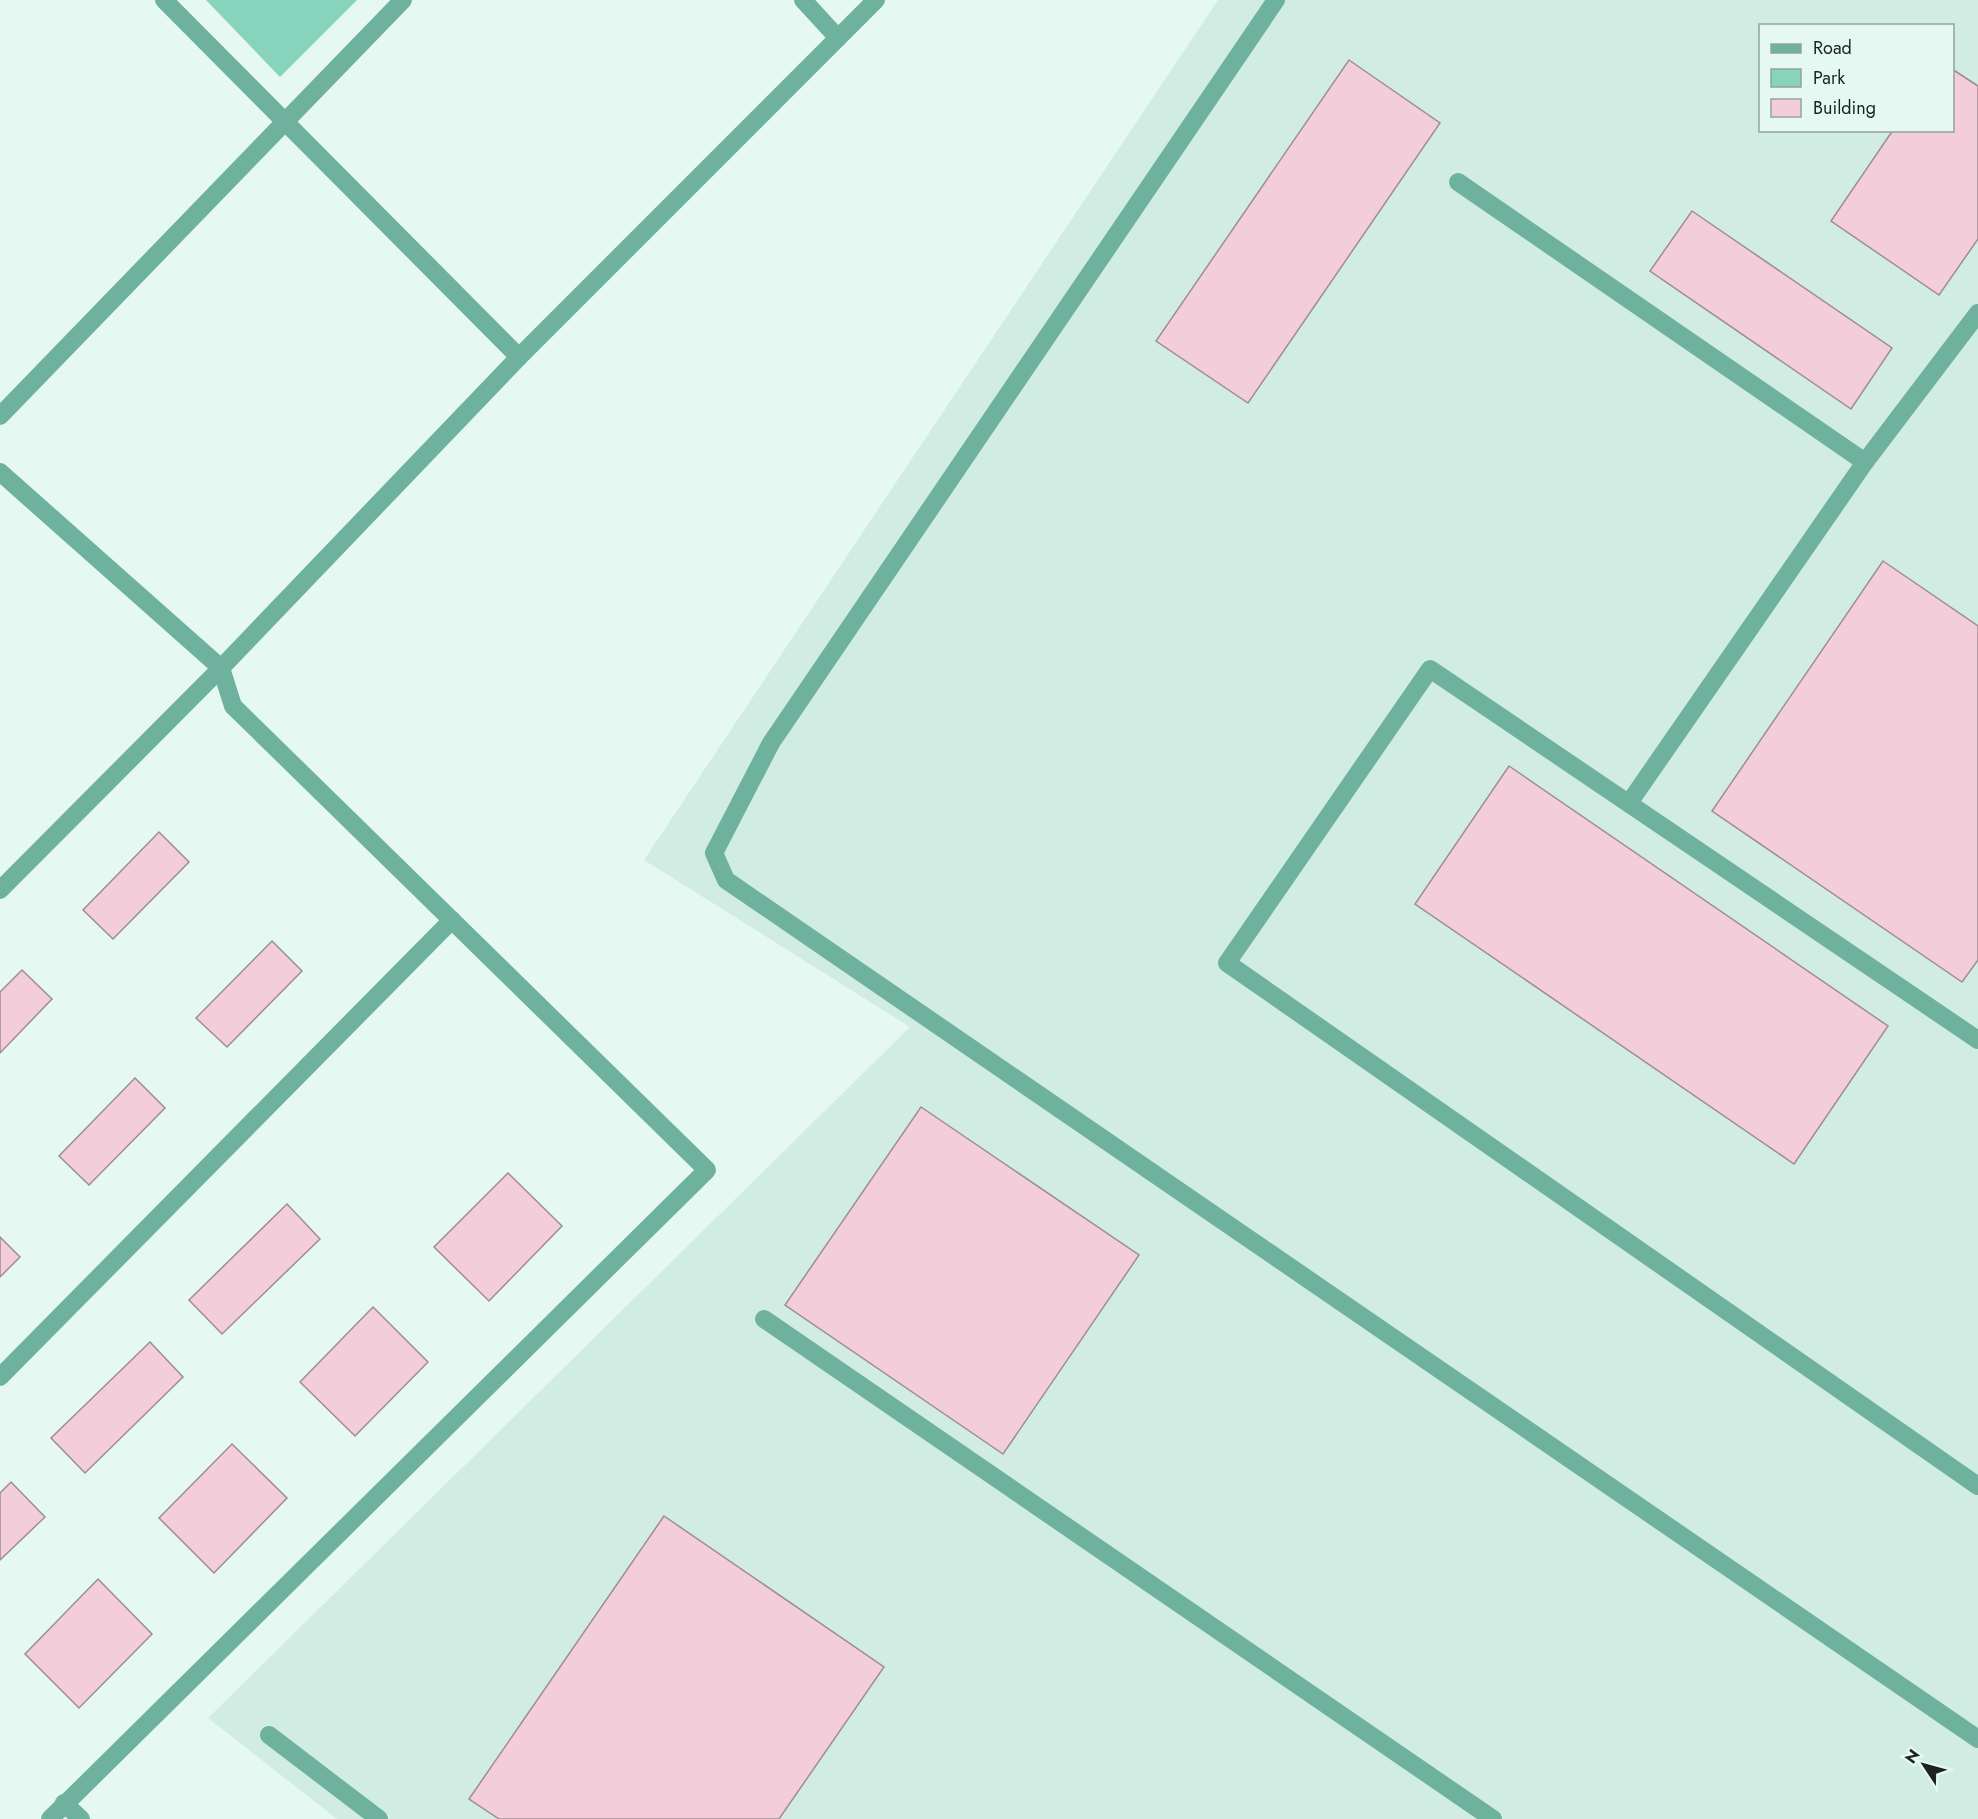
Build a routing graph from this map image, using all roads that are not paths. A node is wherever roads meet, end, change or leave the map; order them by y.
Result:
1 (164, 0) edge
2 (404, 0) edge
3 (803, 0) edge
4 (876, 0) edge
5 (1276, 0) edge
6 (838, 38) junction
7 (285, 122) junction
8 (1458, 182) dead end
9 (1978, 313) edge
10 (519, 357) junction
11 (0, 416) edge
12 (1865, 462) junction
13 (0, 472) edge
14 (221, 668) junction
15 (1629, 803) junction
16 (0, 890) edge
17 (452, 920) junction
18 (1976, 1033) edge
19 (764, 1319) dead end
20 (0, 1377) edge
21 (1978, 1486) edge
22 (269, 1735) dead end
23 (1978, 1739) edge
24 (64, 1803) junction
25 (50, 1819) edge
26 (81, 1819) edge
27 (380, 1819) edge
28 (1493, 1819) edge

1 - 7 street
2 - 7 street
3 - 6 street
4 - 6 street
5 - 23 street
6 - 10 street
7 - 10 street
7 - 11 street
8 - 12 street
9 - 12 street
10 - 14 street
12 - 15 street
13 - 14 street
14 - 16 street
14 - 17 street
15 - 18 street
15 - 21 street
17 - 20 street
17 - 24 street
19 - 28 street
22 - 27 street
24 - 25 street
24 - 26 street

